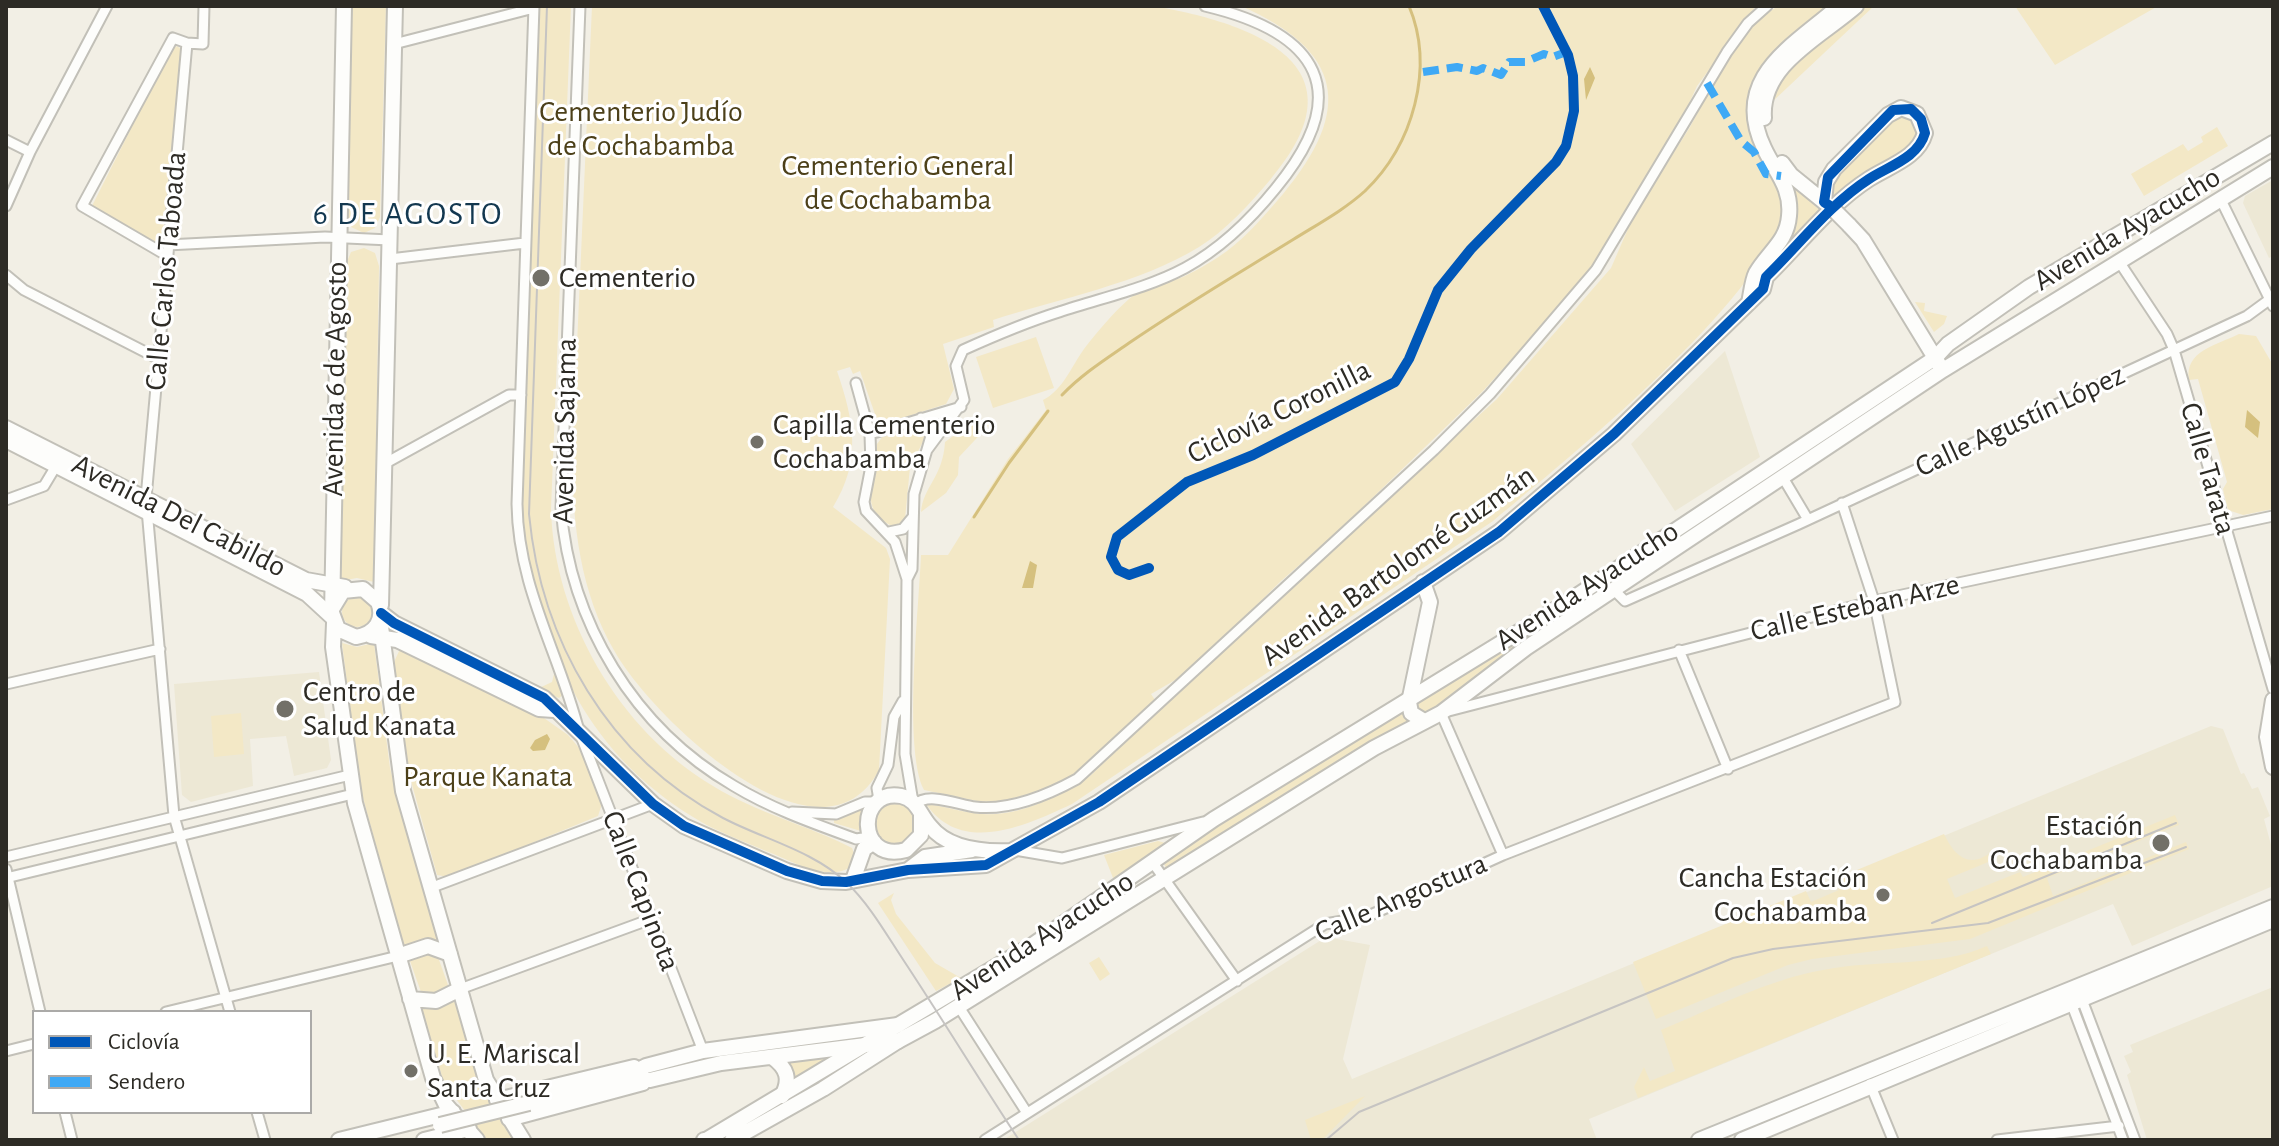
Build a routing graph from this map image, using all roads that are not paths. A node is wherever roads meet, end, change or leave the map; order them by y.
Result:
1 (107, 6) edge
2 (204, 6) edge
3 (344, 6) edge
4 (395, 6) edge
5 (580, 6) edge
6 (1205, 6) edge
7 (1767, 6) edge
8 (1839, 6) edge
9 (1856, 6) edge
10 (534, 7) edge
11 (187, 43) junction
12 (394, 44) junction
13 (6, 140) edge
14 (2273, 143) edge
15 (30, 152) junction
16 (2273, 167) edge
17 (2220, 198) junction
18 (1827, 204) junction
19 (6, 206) edge
20 (337, 238) junction
21 (390, 240) junction
22 (525, 243) junction
23 (167, 250) junction
24 (390, 259) junction
25 (2118, 260) junction
26 (6, 275) edge
27 (2272, 300) edge
28 (1749, 303) junction
29 (2174, 350) junction
30 (157, 358) junction
31 (1939, 364) junction
32 (856, 383) dead end
33 (521, 395) junction
34 (961, 407) junction
35 (921, 418) junction
36 (6, 428) edge
37 (870, 434) junction
38 (6, 440) edge
39 (927, 450) junction
40 (384, 464) junction
41 (56, 466) junction
42 (1782, 476) junction
43 (6, 500) edge
44 (1842, 503) junction
45 (146, 504) junction
46 (2273, 516) edge
47 (913, 517) junction
48 (1807, 518) junction
49 (2225, 527) junction
50 (889, 532) junction
51 (907, 579) junction
52 (1423, 582) junction
53 (332, 587) junction
54 (357, 588) junction
55 (1613, 589) junction
56 (1874, 601) junction
57 (381, 613) junction
58 (333, 616) junction
59 (365, 636) junction
60 (382, 636) junction
61 (160, 649) junction
62 (1679, 650) junction
63 (6, 684) edge
64 (2273, 689) edge
65 (1410, 698) junction
66 (2273, 700) edge
67 (903, 701) junction
68 (554, 710) junction
69 (1441, 713) junction
70 (1424, 721) junction
71 (579, 731) junction
72 (2273, 767) edge
73 (1728, 769) junction
74 (350, 775) junction
75 (353, 794) junction
76 (878, 801) junction
77 (653, 804) junction
78 (917, 807) junction
79 (784, 811) junction
80 (174, 816) junction
81 (613, 819) junction
82 (1214, 819) junction
83 (180, 836) junction
84 (876, 843) junction
85 (913, 846) junction
86 (972, 850) junction
87 (1015, 850) junction
88 (1503, 855) junction
89 (6, 857) edge
90 (1153, 863) junction
91 (903, 871) junction
92 (7, 875) edge
93 (1165, 876) junction
94 (853, 880) junction
95 (430, 888) junction
96 (2273, 907) edge
97 (651, 919) junction
98 (2273, 920) edge
99 (450, 954) junction
100 (398, 956) junction
101 (1237, 981) junction
102 (2071, 987) junction
103 (460, 989) junction
104 (226, 997) junction
105 (410, 999) junction
106 (2078, 1002) junction
107 (959, 1007) junction
108 (40, 1010) edge
109 (174, 1010) edge
110 (229, 1010) edge
111 (898, 1025) junction
112 (898, 1041) junction
113 (32, 1044) edge
114 (866, 1046) junction
115 (6, 1051) edge
116 (703, 1051) junction
117 (772, 1057) junction
118 (1865, 1072) junction
119 (648, 1073) junction
120 (1871, 1087) junction
121 (782, 1096) junction
122 (497, 1100) junction
123 (453, 1112) junction
124 (1027, 1113) junction
125 (66, 1114) edge
126 (258, 1114) edge
127 (509, 1119) junction
128 (2119, 1126) junction
129 (473, 1134) edge
130 (748, 1136) edge
131 (2054, 1136) edge
132 (1707, 1139) edge
133 (72, 1140) edge
134 (265, 1140) edge
135 (339, 1140) edge
136 (381, 1140) edge
137 (424, 1140) edge
138 (523, 1140) edge
139 (706, 1140) edge
140 (732, 1140) edge
141 (985, 1140) edge
142 (1742, 1140) edge
143 (1893, 1140) edge
144 (1997, 1140) edge
145 (2123, 1140) edge
146 (2135, 1140) edge

1 - 15 street
2 - 11 street
3 - 20 main road, Avenida 6 de Agosto
4 - 12 main road, Avenida 6 de Agosto
5 - 79 street, Avenida Sajama
6 - 34 street
7 - 78 street
8 - 28 main road
9 - 18 main road
10 - 12 street
10 - 22 street, Avenida Sajama
11 - 23 street, Calle Carlos Taboada
11 - 23 street
12 - 21 main road, Avenida 6 de Agosto
13 - 15 street
14 - 31 main road, Avenida Ayacucho
15 - 19 street
16 - 17 main road, Avenida Ayacucho
17 - 25 main road, Avenida Ayacucho
17 - 27 street
18 - 28 main road, Avenida Bartolomé Guzmán
18 - 31 main road, bridge
20 - 21 street
20 - 23 street
20 - 53 main road, Avenida 6 de Agosto
21 - 24 main road, Avenida 6 de Agosto
22 - 24 street
22 - 33 street, Avenida Sajama
23 - 30 street, Calle Carlos Taboada
24 - 40 main road, Avenida 6 de Agosto
25 - 29 street, Calle Tarata
25 - 31 main road, Avenida Ayacucho
26 - 30 street
27 - 29 street, Calle Agustín López
28 - 52 main road, Avenida Bartolomé Guzmán
29 - 44 street, Calle Agustín López
29 - 49 street, Calle Tarata
30 - 45 street, Calle Carlos Taboada
31 - 42 main road, Avenida Ayacucho
31 - 65 main road, Avenida Ayacucho
32 - 37 street
33 - 40 street
33 - 71 street, Avenida Sajama
34 - 35 street
34 - 39 street
35 - 37 street
35 - 39 street
36 - 45 main road, Avenida Del Cabildo
37 - 50 street
38 - 41 main road, Avenida Del Cabildo
39 - 47 street
40 - 57 main road, Avenida 6 de Agosto
41 - 43 street
41 - 45 main road, Avenida Del Cabildo
42 - 48 street
42 - 55 main road, Avenida Ayacucho
44 - 48 street, Calle Agustín López
44 - 56 street
45 - 53 main road, Avenida Del Cabildo
45 - 58 main road, Avenida Del Cabildo
45 - 61 street, Calle Carlos Taboada
46 - 49 street, Calle Esteban Arze
47 - 50 street
47 - 51 street
48 - 55 street, Calle Agustín López
49 - 56 street, Calle Esteban Arze
49 - 64 street, Calle Tarata
50 - 51 street
51 - 67 street
52 - 65 main road
52 - 87 main road, Avenida Bartolomé Guzmán
53 - 54 main road, Avenida Del Cabildo
53 - 58 main road, Avenida 6 de Agosto
54 - 57 main road
54 - 58 main road
55 - 69 main road, Avenida Ayacucho
56 - 62 street, Calle Esteban Arze
56 - 73 street, Calle Angostura
57 - 59 main road
57 - 60 main road, Avenida 6 de Agosto
57 - 68 main road
58 - 59 main road
58 - 74 main road, Avenida 6 de Agosto
59 - 60 main road
60 - 68 main road
60 - 95 main road, Avenida 6 de Agosto
61 - 63 street
61 - 80 street, Calle Carlos Taboada
62 - 69 street, Calle Esteban Arze
62 - 73 street
65 - 70 main road
65 - 82 main road, Avenida Ayacucho
66 - 72 main road
67 - 76 street
67 - 78 street
68 - 71 main road
69 - 70 main road, Avenida Ayacucho
69 - 88 street
70 - 93 main road, Avenida Ayacucho
71 - 77 main road
71 - 81 street, Calle Capinota
73 - 88 street, Calle Angostura
74 - 75 main road, Avenida 6 de Agosto
74 - 80 street
75 - 83 street
75 - 100 main road, Avenida 6 de Agosto
76 - 78 main road
76 - 79 street, Avenida Sajama
76 - 84 main road
77 - 81 street
77 - 94 main road
78 - 85 main road
78 - 86 main road, Avenida Bartolomé Guzmán
79 - 84 street, Avenida Sajama
80 - 83 street, Calle Carlos Taboada
80 - 89 street
81 - 95 street
81 - 97 street, Calle Capinota
82 - 87 street
82 - 90 main road, Avenida Ayacucho
83 - 92 street
83 - 104 street, Calle Carlos Taboada
84 - 85 main road
84 - 91 main road
84 - 94 main road
85 - 91 main road
86 - 87 main road, Avenida Bartolomé Guzmán
86 - 91 main road
87 - 91 main road
88 - 101 street, Calle Angostura
90 - 93 street
90 - 111 main road, Avenida Ayacucho
91 - 94 main road
92 - 108 street
93 - 101 street
93 - 107 main road, Avenida Ayacucho
95 - 99 main road, Avenida 6 de Agosto
96 - 102 main road
97 - 103 street
97 - 116 street, Calle Capinota
98 - 106 main road
99 - 100 main road
99 - 103 main road, Avenida 6 de Agosto
100 - 104 street
100 - 105 main road, Avenida 6 de Agosto
101 - 124 street, Calle Angostura
102 - 106 street
102 - 118 main road
103 - 105 main road
103 - 122 main road, Avenida 6 de Agosto
104 - 109 street
104 - 110 street, Calle Carlos Taboada
105 - 123 main road, Avenida 6 de Agosto
106 - 120 main road
106 - 128 street
106 - 146 street
107 - 112 main road, Avenida Ayacucho
107 - 124 street
111 - 114 main road, Avenida Ayacucho
111 - 116 main road
112 - 114 main road
112 - 130 main road, Avenida Ayacucho
113 - 115 street
114 - 117 main road
114 - 121 main road, Avenida Ayacucho
116 - 119 main road
117 - 119 main road
117 - 121 main road
118 - 120 street
118 - 132 main road
119 - 122 main road
119 - 127 main road
119 - 136 main road, bridge
120 - 142 main road
120 - 143 street
121 - 139 main road, Avenida Ayacucho
122 - 127 main road, Avenida 6 de Agosto
123 - 129 main road, Avenida 6 de Agosto
123 - 135 main road
124 - 141 street, Calle Angostura
125 - 133 street
126 - 134 street
127 - 138 main road, Avenida 6 de Agosto
128 - 131 street
128 - 145 street
129 - 137 main road
130 - 140 main road, Avenida Ayacucho
131 - 144 street

